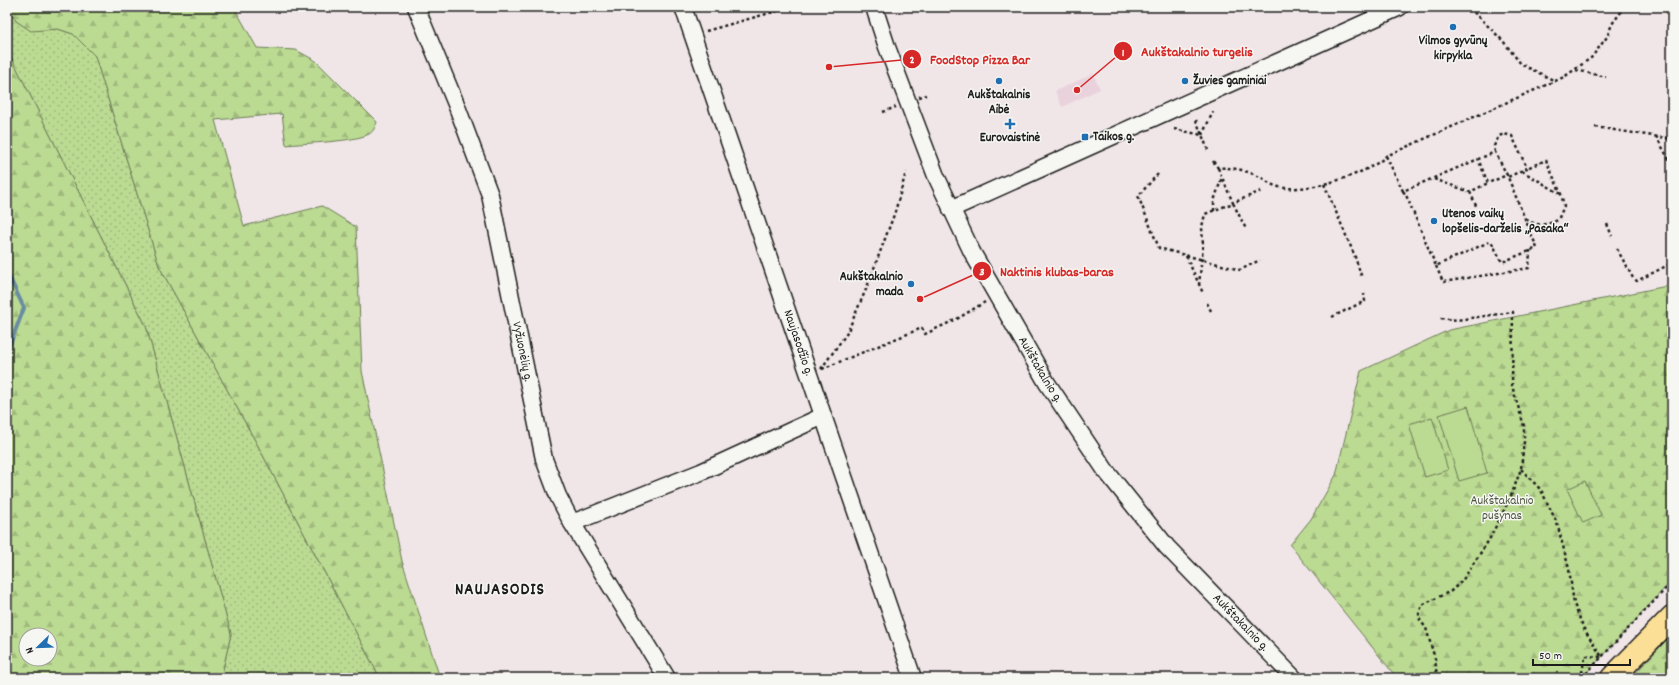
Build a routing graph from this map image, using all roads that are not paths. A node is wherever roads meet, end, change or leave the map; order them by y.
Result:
1 (416, 7) edge
2 (683, 7) edge
3 (874, 7) edge
4 (1400, 7) edge
5 (951, 208) junction
6 (823, 416) junction
7 (572, 523) junction
8 (1672, 617) edge
9 (667, 678) edge
10 (913, 678) edge
11 (1294, 678) edge
12 (1612, 678) edge

1 - 7 street, Vyžuonėlių g.
2 - 6 street, Naujasodžio g.
3 - 5 street, Aukštakalnio g.
4 - 5 street
5 - 11 street, Aukštakalnio g.
6 - 7 street
6 - 10 street, Naujasodžio g.
7 - 9 street, Vyžuonėlių g.
8 - 12 main road

